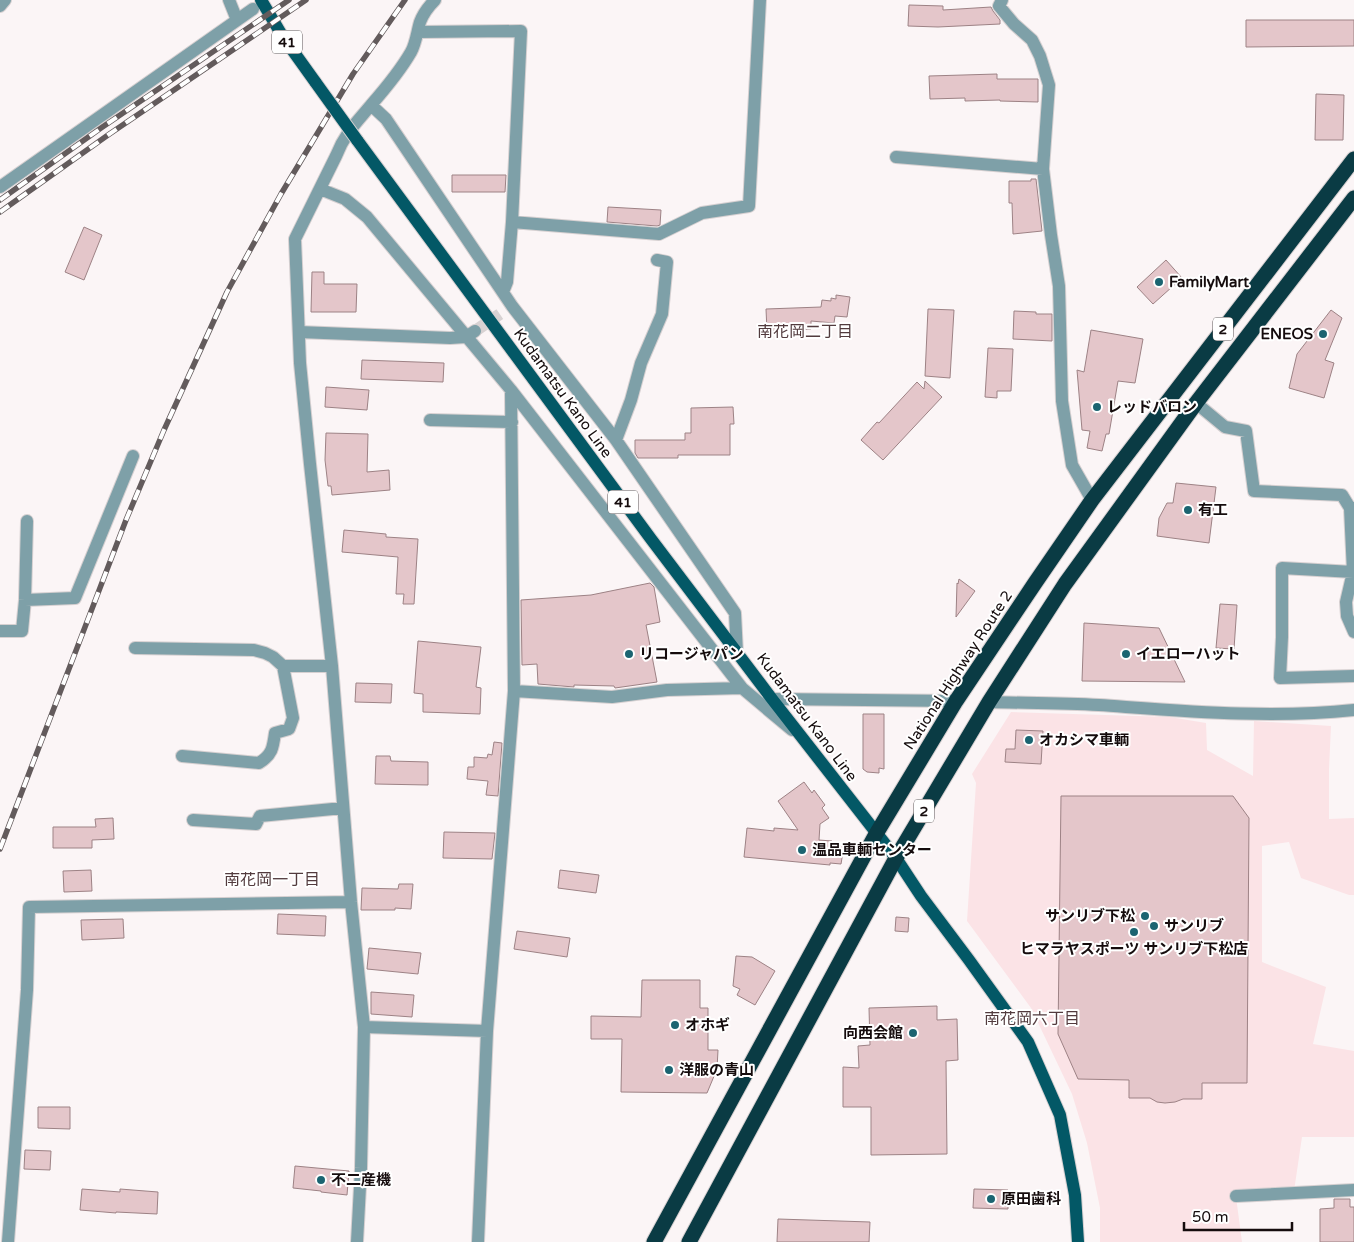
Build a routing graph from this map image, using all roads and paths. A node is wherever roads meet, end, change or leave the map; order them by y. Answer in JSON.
{"nodes":[{"id":1,"x":5,"y":0,"type":"edge"},
{"id":2,"x":229,"y":0,"type":"edge"},
{"id":3,"x":435,"y":0,"type":"edge"},
{"id":4,"x":760,"y":0,"type":"edge"},
{"id":5,"x":1002,"y":0,"type":"edge"},
{"id":6,"x":257,"y":4,"type":"edge"},
{"id":7,"x":0,"y":6,"type":"edge"},
{"id":8,"x":236,"y":20,"type":"junction"},
{"id":9,"x":418,"y":32,"type":"junction"},
{"id":10,"x":371,"y":105,"type":"junction"},
{"id":11,"x":896,"y":157,"type":"dead end"},
{"id":12,"x":1354,"y":159,"type":"edge"},
{"id":13,"x":1043,"y":169,"type":"junction"},
{"id":14,"x":0,"y":187,"type":"edge"},
{"id":15,"x":320,"y":189,"type":"junction"},
{"id":16,"x":1354,"y":198,"type":"edge"},
{"id":17,"x":512,"y":222,"type":"junction"},
{"id":18,"x":657,"y":260,"type":"dead end"},
{"id":19,"x":503,"y":292,"type":"junction"},
{"id":20,"x":300,"y":332,"type":"junction"},
{"id":21,"x":470,"y":334,"type":"junction"},
{"id":22,"x":512,"y":390,"type":"junction"},
{"id":23,"x":1196,"y":403,"type":"junction"},
{"id":24,"x":430,"y":420,"type":"dead end"},
{"id":25,"x":512,"y":422,"type":"junction"},
{"id":26,"x":616,"y":440,"type":"junction"},
{"id":27,"x":133,"y":456,"type":"dead end"},
{"id":28,"x":1092,"y":500,"type":"junction"},
{"id":29,"x":1352,"y":508,"type":"edge"},
{"id":30,"x":27,"y":521,"type":"dead end"},
{"id":31,"x":1353,"y":572,"type":"edge"},
{"id":32,"x":25,"y":600,"type":"junction"},
{"id":33,"x":0,"y":631,"type":"edge"},
{"id":34,"x":1354,"y":632,"type":"edge"},
{"id":35,"x":135,"y":648,"type":"dead end"},
{"id":36,"x":737,"y":653,"type":"junction"},
{"id":37,"x":282,"y":666,"type":"junction"},
{"id":38,"x":332,"y":666,"type":"junction"},
{"id":39,"x":1354,"y":676,"type":"edge"},
{"id":40,"x":742,"y":688,"type":"junction"},
{"id":41,"x":514,"y":691,"type":"junction"},
{"id":42,"x":772,"y":699,"type":"junction"},
{"id":43,"x":956,"y":701,"type":"junction"},
{"id":44,"x":989,"y":702,"type":"junction"},
{"id":45,"x":1354,"y":710,"type":"edge"},
{"id":46,"x":800,"y":736,"type":"junction"},
{"id":47,"x":182,"y":756,"type":"dead end"},
{"id":48,"x":343,"y":808,"type":"junction"},
{"id":49,"x":193,"y":820,"type":"dead end"},
{"id":50,"x":876,"y":834,"type":"junction"},
{"id":51,"x":896,"y":858,"type":"junction"},
{"id":52,"x":351,"y":902,"type":"junction"},
{"id":53,"x":364,"y":1027,"type":"junction"},
{"id":54,"x":487,"y":1031,"type":"junction"},
{"id":55,"x":1354,"y":1190,"type":"edge"},
{"id":56,"x":1236,"y":1196,"type":"dead end"},
{"id":57,"x":8,"y":1242,"type":"edge"},
{"id":58,"x":357,"y":1242,"type":"edge"},
{"id":59,"x":478,"y":1242,"type":"edge"},
{"id":60,"x":654,"y":1242,"type":"edge"},
{"id":61,"x":689,"y":1242,"type":"edge"},
{"id":62,"x":1078,"y":1242,"type":"edge"}],
"edges":[{"from":1,"to":7,"type":"street"},
{"from":2,"to":8,"type":"street"},
{"from":3,"to":9,"type":"street"},
{"from":4,"to":17,"type":"street"},
{"from":5,"to":13,"type":"street"},
{"from":6,"to":8,"type":"street"},
{"from":6,"to":36,"type":"main road","name":"Kudamatsu Kano Line","number":"41","bridge":true},
{"from":8,"to":14,"type":"street"},
{"from":9,"to":10,"type":"street"},
{"from":9,"to":17,"type":"street"},
{"from":10,"to":15,"type":"street"},
{"from":10,"to":19,"type":"street"},
{"from":11,"to":13,"type":"street"},
{"from":12,"to":28,"type":"highway","name":"National Highway Route 2","number":"2"},
{"from":13,"to":28,"type":"street"},
{"from":15,"to":20,"type":"street"},
{"from":15,"to":21,"type":"street"},
{"from":16,"to":23,"type":"highway","number":"2"},
{"from":17,"to":19,"type":"street"},
{"from":18,"to":26,"type":"street"},
{"from":19,"to":26,"type":"street"},
{"from":20,"to":21,"type":"street"},
{"from":20,"to":38,"type":"street"},
{"from":21,"to":22,"type":"street"},
{"from":22,"to":25,"type":"street"},
{"from":22,"to":40,"type":"street"},
{"from":23,"to":29,"type":"street"},
{"from":23,"to":44,"type":"highway","number":"2"},
{"from":24,"to":25,"type":"street"},
{"from":25,"to":41,"type":"street"},
{"from":26,"to":36,"type":"street"},
{"from":27,"to":32,"type":"street"},
{"from":28,"to":43,"type":"highway","name":"National Highway Route 2","number":"2"},
{"from":29,"to":31,"type":"street"},
{"from":30,"to":32,"type":"street"},
{"from":31,"to":34,"type":"street"},
{"from":31,"to":39,"type":"street"},
{"from":32,"to":33,"type":"street"},
{"from":35,"to":37,"type":"street"},
{"from":36,"to":42,"type":"main road","name":"Kudamatsu Kano Line","number":"41"},
{"from":37,"to":38,"type":"street"},
{"from":37,"to":47,"type":"street"},
{"from":38,"to":48,"type":"street"},
{"from":40,"to":41,"type":"street"},
{"from":40,"to":46,"type":"street"},
{"from":41,"to":54,"type":"street"},
{"from":42,"to":43,"type":"street"},
{"from":42,"to":46,"type":"main road","name":"Kudamatsu Kano Line","number":"41"},
{"from":43,"to":50,"type":"highway","name":"National Highway Route 2","number":"2"},
{"from":44,"to":45,"type":"street"},
{"from":44,"to":51,"type":"highway","number":"2"},
{"from":46,"to":50,"type":"main road","name":"Kudamatsu Kano Line","number":"41"},
{"from":48,"to":49,"type":"street"},
{"from":48,"to":52,"type":"street"},
{"from":50,"to":51,"type":"main road","name":"Kudamatsu Kano Line","number":"41"},
{"from":50,"to":60,"type":"highway","name":"National Highway Route 2","number":"2"},
{"from":51,"to":61,"type":"highway","number":"2"},
{"from":51,"to":62,"type":"main road","name":"Kudamatsu Kano Line","number":"41"},
{"from":52,"to":53,"type":"street"},
{"from":52,"to":57,"type":"street"},
{"from":53,"to":54,"type":"street"},
{"from":53,"to":58,"type":"street"},
{"from":54,"to":59,"type":"street"},
{"from":55,"to":56,"type":"street"}]}
